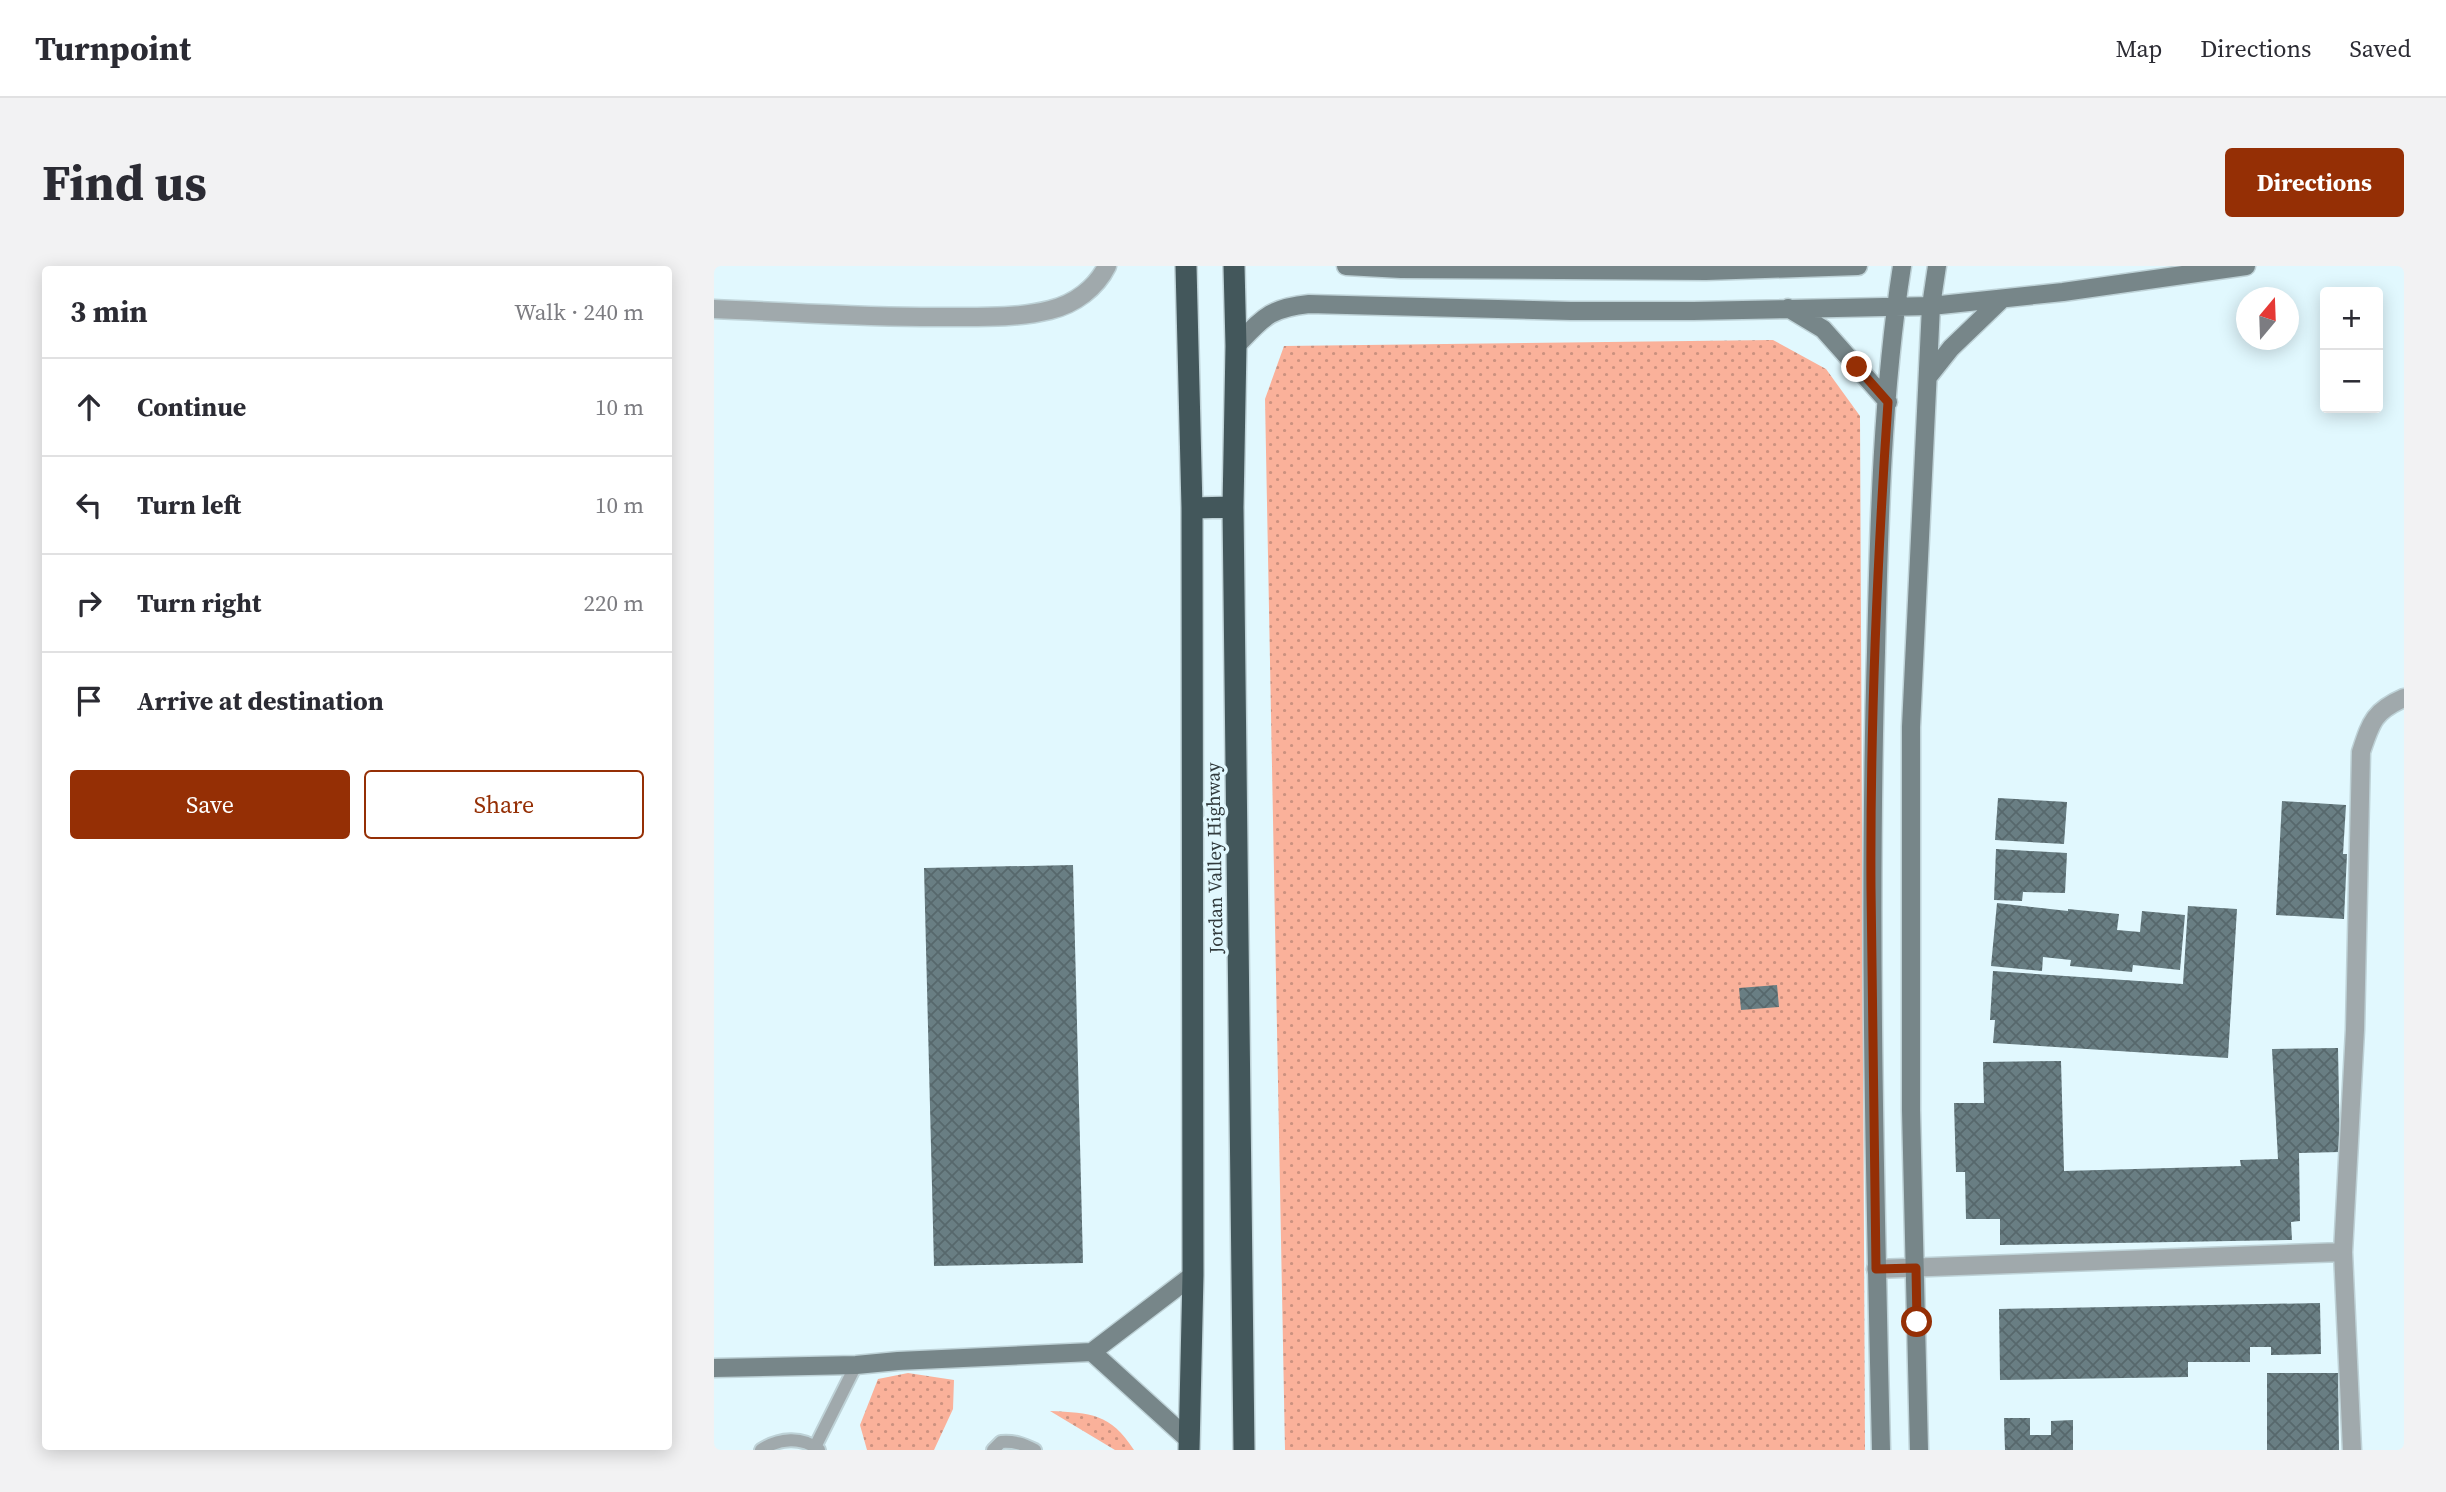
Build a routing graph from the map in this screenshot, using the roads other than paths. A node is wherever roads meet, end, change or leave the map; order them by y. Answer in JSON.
{"nodes":[{"id":1,"x":1107,"y":266,"type":"edge"},
{"id":2,"x":1186,"y":266,"type":"edge"},
{"id":3,"x":1234,"y":266,"type":"edge"},
{"id":4,"x":1346,"y":266,"type":"edge"},
{"id":5,"x":1858,"y":266,"type":"edge"},
{"id":6,"x":1902,"y":266,"type":"edge"},
{"id":7,"x":1937,"y":266,"type":"edge"},
{"id":8,"x":2246,"y":266,"type":"edge"},
{"id":9,"x":2002,"y":299,"type":"junction"},
{"id":10,"x":1895,"y":305,"type":"junction"},
{"id":11,"x":1931,"y":306,"type":"junction"},
{"id":12,"x":1788,"y":308,"type":"junction"},
{"id":13,"x":714,"y":309,"type":"edge"},
{"id":14,"x":1236,"y":346,"type":"junction"},
{"id":15,"x":1928,"y":377,"type":"junction"},
{"id":16,"x":1888,"y":402,"type":"junction"},
{"id":17,"x":1233,"y":507,"type":"junction"},
{"id":18,"x":1192,"y":508,"type":"junction"},
{"id":19,"x":2404,"y":698,"type":"edge"},
{"id":20,"x":2343,"y":1252,"type":"junction"},
{"id":21,"x":1916,"y":1268,"type":"junction"},
{"id":22,"x":1876,"y":1269,"type":"junction"},
{"id":23,"x":1193,"y":1275,"type":"junction"},
{"id":24,"x":1092,"y":1352,"type":"junction"},
{"id":25,"x":856,"y":1365,"type":"junction"},
{"id":26,"x":714,"y":1368,"type":"edge"},
{"id":27,"x":1189,"y":1445,"type":"edge"},
{"id":28,"x":817,"y":1448,"type":"edge"},
{"id":29,"x":761,"y":1450,"type":"edge"},
{"id":30,"x":993,"y":1450,"type":"edge"},
{"id":31,"x":1035,"y":1450,"type":"edge"},
{"id":32,"x":1244,"y":1450,"type":"edge"},
{"id":33,"x":1881,"y":1450,"type":"edge"},
{"id":34,"x":1919,"y":1450,"type":"edge"},
{"id":35,"x":2352,"y":1450,"type":"edge"}],
"edges":[{"from":1,"to":13,"type":"street"},
{"from":2,"to":18,"type":"highway","name":"Jordan Valley Highway"},
{"from":3,"to":14,"type":"highway","name":"Jordan Valley Highway"},
{"from":4,"to":5,"type":"street"},
{"from":6,"to":10,"type":"street"},
{"from":7,"to":11,"type":"street"},
{"from":8,"to":9,"type":"street"},
{"from":9,"to":11,"type":"street"},
{"from":9,"to":15,"type":"street"},
{"from":10,"to":11,"type":"street"},
{"from":10,"to":12,"type":"street"},
{"from":10,"to":16,"type":"street"},
{"from":11,"to":15,"type":"street"},
{"from":12,"to":14,"type":"street"},
{"from":12,"to":16,"type":"street"},
{"from":14,"to":17,"type":"highway","name":"Jordan Valley Highway"},
{"from":15,"to":21,"type":"street"},
{"from":16,"to":22,"type":"street"},
{"from":17,"to":18,"type":"highway"},
{"from":17,"to":32,"type":"highway","name":"Jordan Valley Highway"},
{"from":18,"to":23,"type":"highway","name":"Jordan Valley Highway"},
{"from":19,"to":20,"type":"street"},
{"from":20,"to":21,"type":"street"},
{"from":20,"to":35,"type":"street"},
{"from":21,"to":22,"type":"street"},
{"from":21,"to":34,"type":"street"},
{"from":22,"to":33,"type":"street"},
{"from":23,"to":24,"type":"street"},
{"from":23,"to":27,"type":"highway","name":"Jordan Valley Highway"},
{"from":24,"to":25,"type":"street"},
{"from":24,"to":27,"type":"street"},
{"from":25,"to":26,"type":"street"},
{"from":25,"to":28,"type":"lane"},
{"from":28,"to":29,"type":"lane"},
{"from":30,"to":31,"type":"lane"}]}
